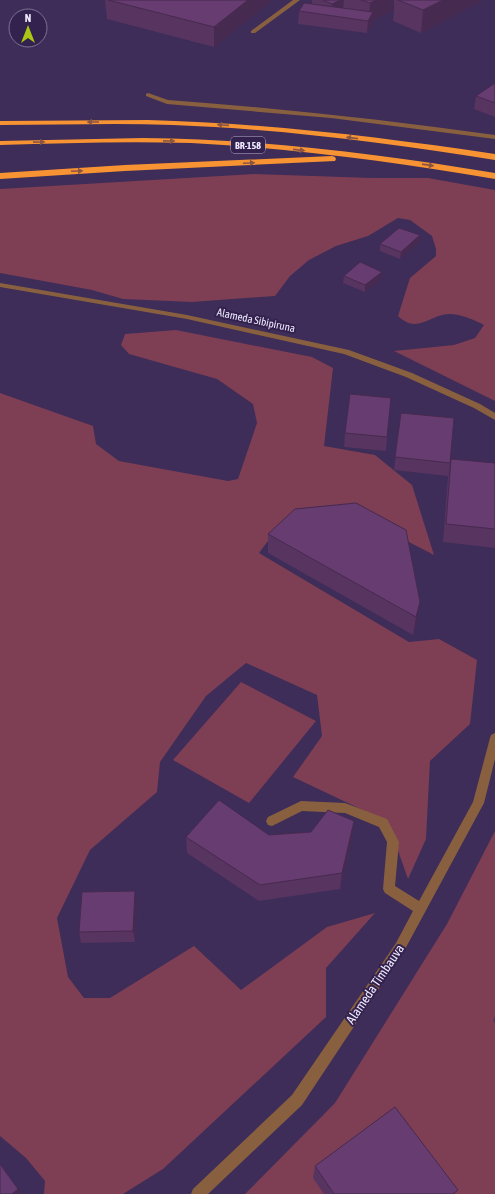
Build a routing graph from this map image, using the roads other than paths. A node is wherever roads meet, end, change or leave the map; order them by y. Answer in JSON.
{"nodes":[{"id":1,"x":297,"y":0,"type":"edge"},
{"id":2,"x":253,"y":32,"type":"dead end"},
{"id":3,"x":148,"y":95,"type":"dead end"},
{"id":4,"x":0,"y":123,"type":"edge"},
{"id":5,"x":495,"y":138,"type":"edge"},
{"id":6,"x":0,"y":143,"type":"edge"},
{"id":7,"x":494,"y":155,"type":"edge"},
{"id":8,"x":373,"y":158,"type":"junction"},
{"id":9,"x":0,"y":176,"type":"edge"},
{"id":10,"x":495,"y":176,"type":"edge"},
{"id":11,"x":0,"y":285,"type":"edge"},
{"id":12,"x":495,"y":417,"type":"edge"},
{"id":13,"x":495,"y":738,"type":"edge"},
{"id":14,"x":272,"y":821,"type":"dead end"},
{"id":15,"x":421,"y":909,"type":"junction"},
{"id":16,"x":198,"y":1194,"type":"edge"}],
"edges":[{"from":1,"to":2,"type":"street"},
{"from":3,"to":5,"type":"street"},
{"from":7,"to":4,"type":"highway","number":"BR-158","one_way":true},
{"from":6,"to":8,"type":"highway","number":"BR-158","one_way":true},
{"from":9,"to":8,"type":"highway","number":"BR-158","one_way":true},
{"from":8,"to":10,"type":"highway","number":"BR-158","one_way":true},
{"from":11,"to":12,"type":"street","name":"Alameda Sibipiruna"},
{"from":13,"to":15,"type":"street","name":"Alameda Timbauva"},
{"from":14,"to":15,"type":"street"},
{"from":15,"to":16,"type":"street","name":"Alameda Timbauva"}]}
